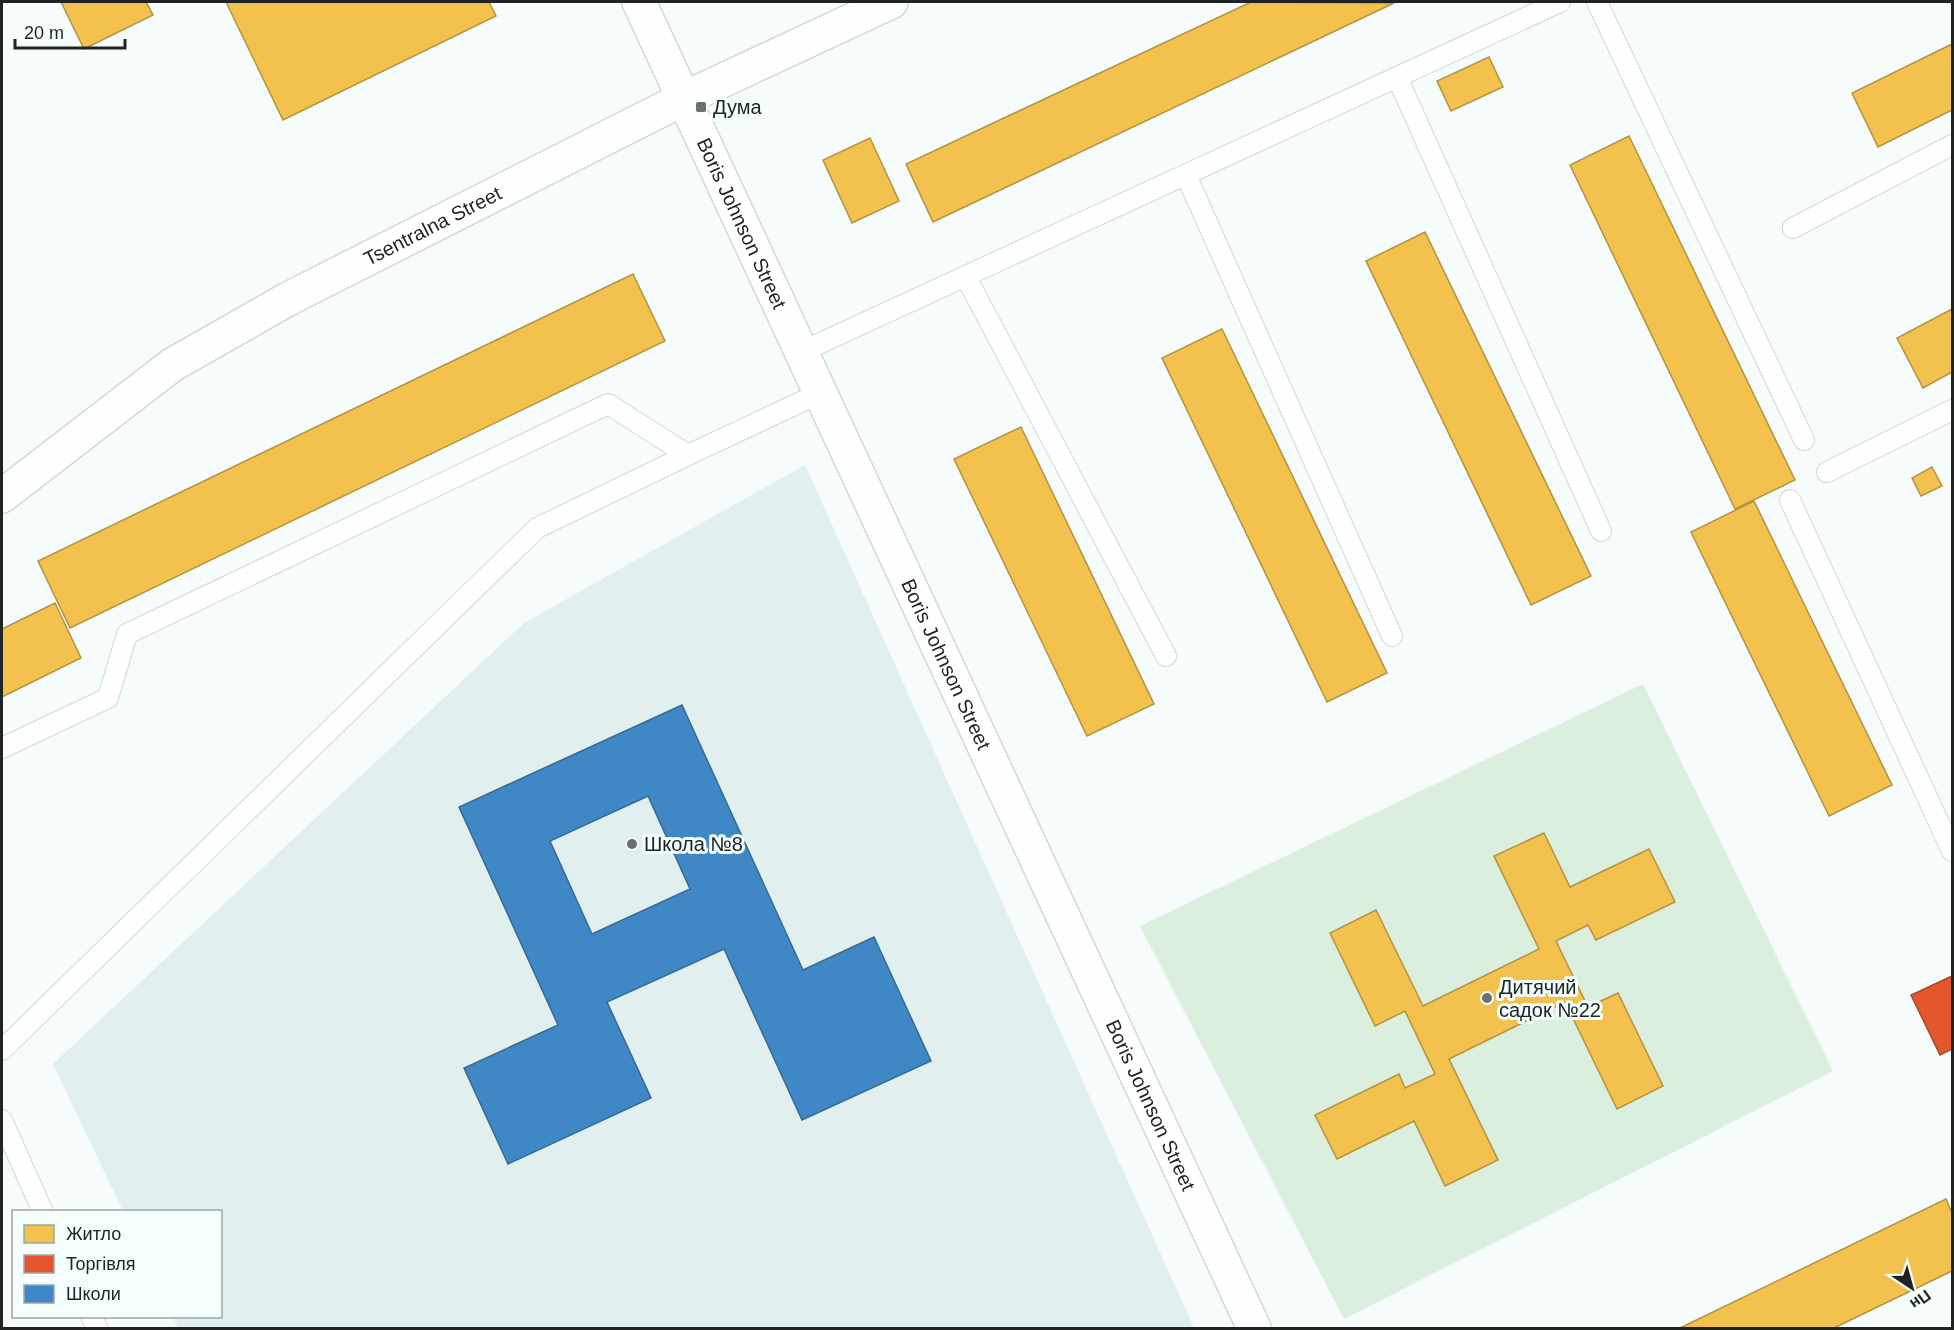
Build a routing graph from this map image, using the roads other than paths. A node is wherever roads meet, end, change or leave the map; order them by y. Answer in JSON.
{"nodes":[{"id":1,"x":639,"y":2,"type":"edge"},
{"id":2,"x":891,"y":2,"type":"edge"},
{"id":3,"x":1560,"y":2,"type":"edge"},
{"id":4,"x":1597,"y":2,"type":"edge"},
{"id":5,"x":1397,"y":77,"type":"junction"},
{"id":6,"x":683,"y":99,"type":"junction"},
{"id":7,"x":1953,"y":145,"type":"edge"},
{"id":8,"x":1186,"y":175,"type":"junction"},
{"id":9,"x":1793,"y":228,"type":"dead end"},
{"id":10,"x":966,"y":277,"type":"junction"},
{"id":11,"x":801,"y":352,"type":"junction"},
{"id":12,"x":820,"y":393,"type":"junction"},
{"id":13,"x":1953,"y":410,"type":"edge"},
{"id":14,"x":1804,"y":440,"type":"dead end"},
{"id":15,"x":688,"y":455,"type":"junction"},
{"id":16,"x":1827,"y":472,"type":"dead end"},
{"id":17,"x":2,"y":496,"type":"edge"},
{"id":18,"x":1790,"y":500,"type":"dead end"},
{"id":19,"x":1601,"y":531,"type":"dead end"},
{"id":20,"x":1392,"y":636,"type":"dead end"},
{"id":21,"x":1166,"y":656,"type":"dead end"},
{"id":22,"x":2,"y":748,"type":"edge"},
{"id":23,"x":1953,"y":851,"type":"edge"},
{"id":24,"x":2,"y":1050,"type":"edge"},
{"id":25,"x":2,"y":1120,"type":"edge"},
{"id":26,"x":42,"y":1210,"type":"edge"},
{"id":27,"x":1254,"y":1329,"type":"edge"}],
"edges":[{"from":1,"to":6,"type":"street","name":"Boris Johnson Street"},
{"from":2,"to":6,"type":"street","name":"Tsentralna Street"},
{"from":3,"to":5,"type":"lane"},
{"from":4,"to":14,"type":"lane"},
{"from":5,"to":8,"type":"lane"},
{"from":5,"to":19,"type":"lane"},
{"from":6,"to":11,"type":"street","name":"Boris Johnson Street"},
{"from":6,"to":17,"type":"street","name":"Tsentralna Street"},
{"from":7,"to":9,"type":"lane"},
{"from":8,"to":10,"type":"lane"},
{"from":8,"to":20,"type":"lane"},
{"from":10,"to":11,"type":"lane"},
{"from":10,"to":21,"type":"lane"},
{"from":11,"to":12,"type":"street","name":"Boris Johnson Street"},
{"from":12,"to":15,"type":"lane"},
{"from":12,"to":27,"type":"street","name":"Boris Johnson Street"},
{"from":13,"to":16,"type":"lane"},
{"from":15,"to":22,"type":"lane"},
{"from":15,"to":24,"type":"lane"},
{"from":18,"to":23,"type":"lane"},
{"from":25,"to":26,"type":"lane"}]}
